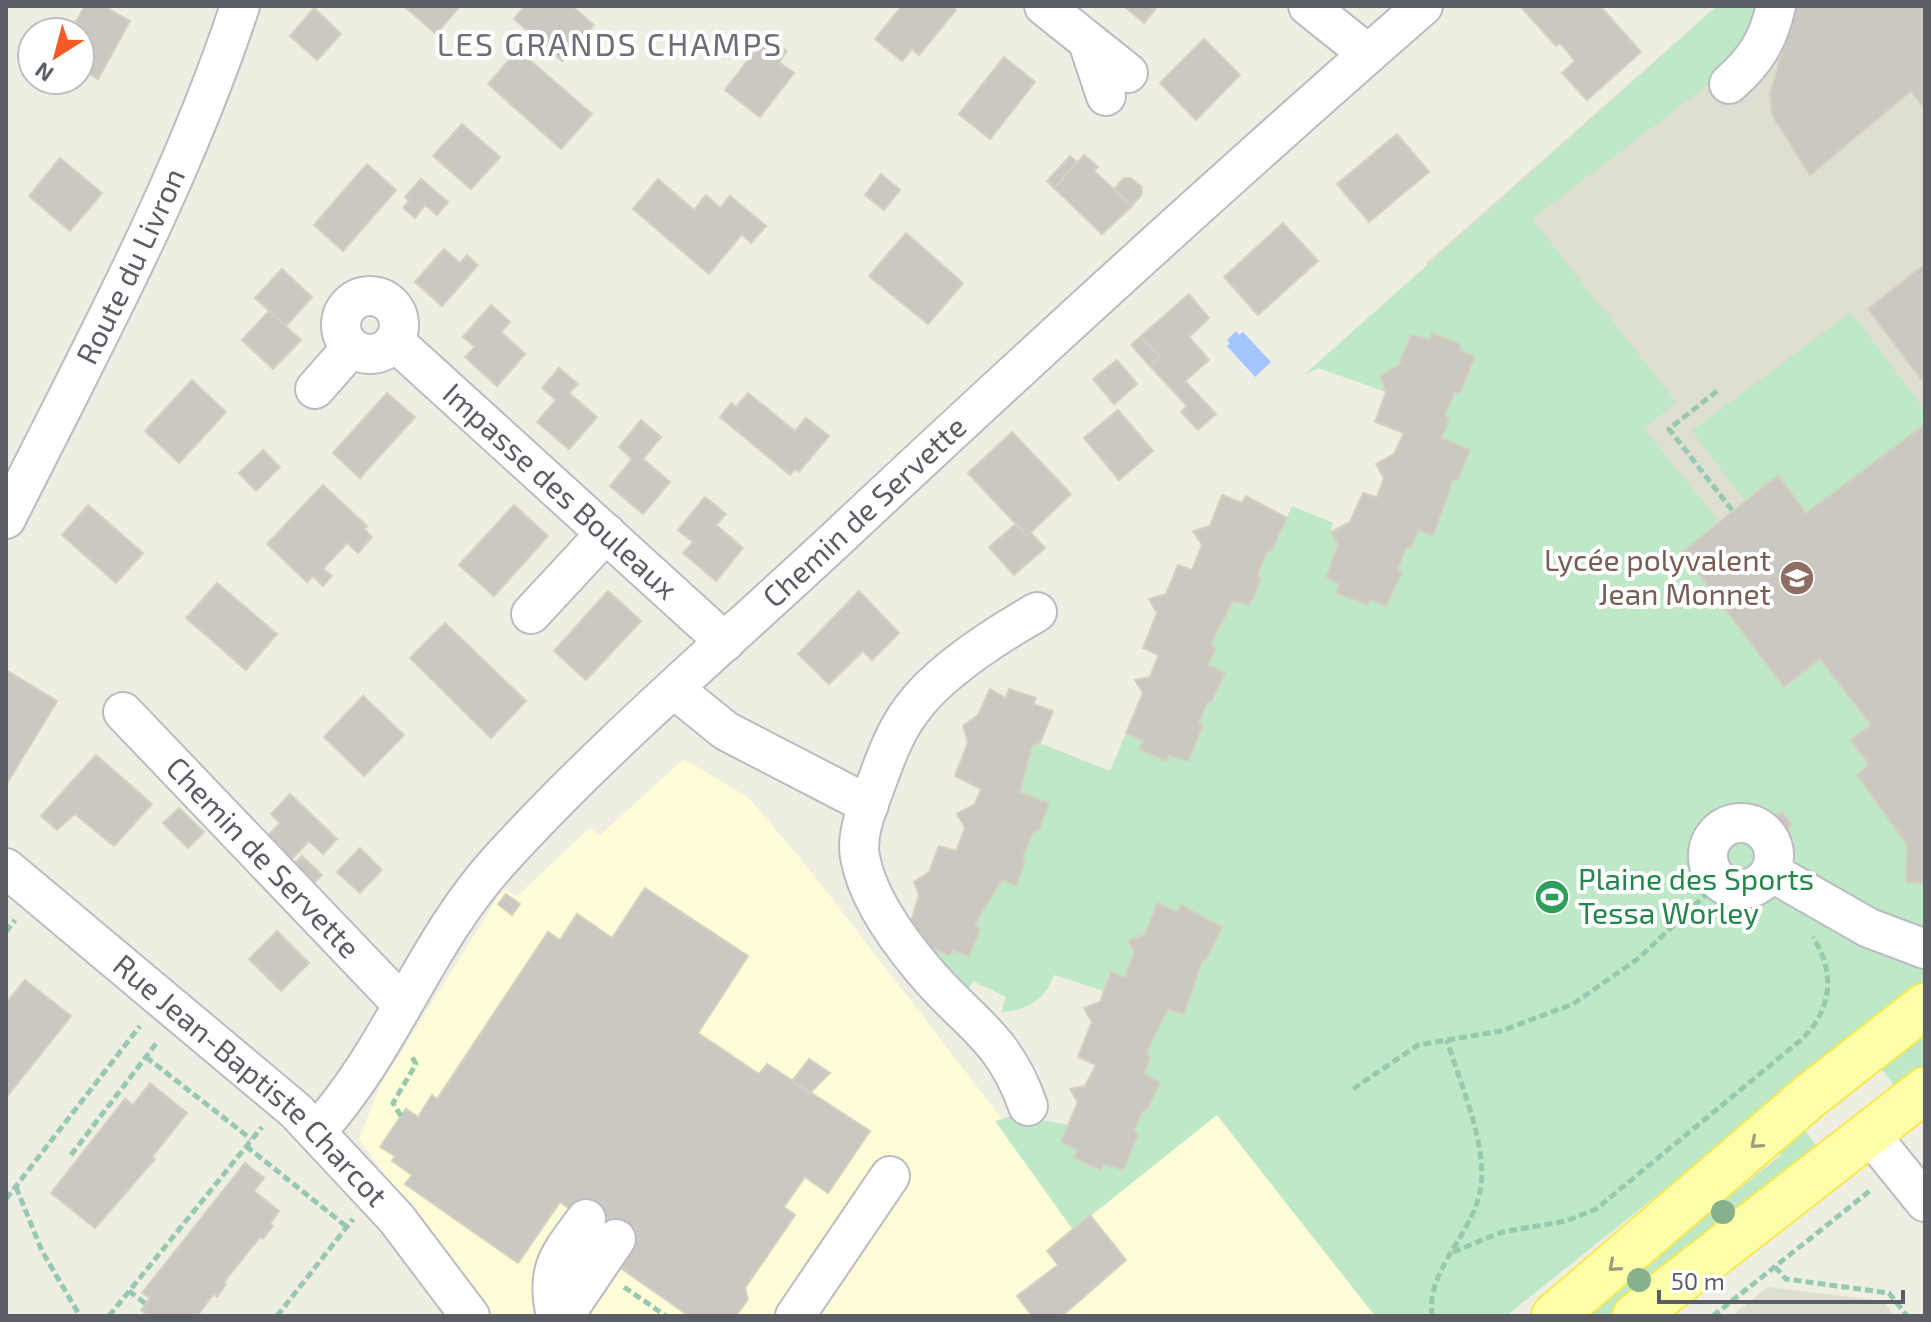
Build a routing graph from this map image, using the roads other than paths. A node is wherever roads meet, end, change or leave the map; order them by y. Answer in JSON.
{"nodes":[{"id":1,"x":240,"y":6,"type":"edge"},
{"id":2,"x":1044,"y":6,"type":"edge"},
{"id":3,"x":1308,"y":6,"type":"edge"},
{"id":4,"x":1423,"y":6,"type":"edge"},
{"id":5,"x":1776,"y":6,"type":"edge"},
{"id":6,"x":1368,"y":54,"type":"junction"},
{"id":7,"x":1729,"y":84,"type":"dead end"},
{"id":8,"x":1117,"y":85,"type":"dead end"},
{"id":9,"x":394,"y":341,"type":"junction"},
{"id":10,"x":351,"y":348,"type":"junction"},
{"id":11,"x":315,"y":389,"type":"dead end"},
{"id":12,"x":6,"y":519,"type":"edge"},
{"id":13,"x":606,"y":533,"type":"junction"},
{"id":14,"x":1037,"y":612,"type":"dead end"},
{"id":15,"x":531,"y":614,"type":"dead end"},
{"id":16,"x":725,"y":642,"type":"junction"},
{"id":17,"x":674,"y":689,"type":"junction"},
{"id":18,"x":123,"y":712,"type":"dead end"},
{"id":19,"x":869,"y":805,"type":"junction"},
{"id":20,"x":6,"y":868,"type":"edge"},
{"id":21,"x":1771,"y":872,"type":"junction"},
{"id":22,"x":1925,"y":949,"type":"edge"},
{"id":23,"x":402,"y":1004,"type":"junction"},
{"id":24,"x":1925,"y":1006,"type":"edge"},
{"id":25,"x":1852,"y":1062,"type":"junction"},
{"id":26,"x":1810,"y":1096,"type":"junction"},
{"id":27,"x":1028,"y":1106,"type":"dead end"},
{"id":28,"x":1883,"y":1123,"type":"edge"},
{"id":29,"x":317,"y":1131,"type":"junction"},
{"id":30,"x":890,"y":1176,"type":"dead end"},
{"id":31,"x":1925,"y":1202,"type":"edge"},
{"id":32,"x":470,"y":1316,"type":"edge"},
{"id":33,"x":556,"y":1316,"type":"edge"},
{"id":34,"x":564,"y":1316,"type":"edge"},
{"id":35,"x":795,"y":1316,"type":"edge"},
{"id":36,"x":1554,"y":1316,"type":"edge"},
{"id":37,"x":1635,"y":1316,"type":"edge"}],
"edges":[{"from":1,"to":12,"type":"street","name":"Route du Livron"},
{"from":2,"to":8,"type":"street"},
{"from":3,"to":6,"type":"street"},
{"from":4,"to":6,"type":"street","name":"Chemin de Servette"},
{"from":5,"to":7,"type":"street"},
{"from":6,"to":16,"type":"street","name":"Chemin de Servette"},
{"from":9,"to":10,"type":"street"},
{"from":9,"to":10,"type":"street"},
{"from":9,"to":13,"type":"street","name":"Impasse des Bouleaux"},
{"from":10,"to":11,"type":"street"},
{"from":13,"to":15,"type":"street"},
{"from":13,"to":16,"type":"street","name":"Impasse des Bouleaux"},
{"from":14,"to":19,"type":"street"},
{"from":16,"to":17,"type":"street","name":"Chemin de Servette"},
{"from":17,"to":19,"type":"street"},
{"from":17,"to":23,"type":"street","name":"Chemin de Servette"},
{"from":18,"to":23,"type":"street","name":"Chemin de Servette"},
{"from":19,"to":27,"type":"street"},
{"from":20,"to":29,"type":"street","name":"Rue Jean-Baptiste Charcot"},
{"from":21,"to":21,"type":"street"},
{"from":21,"to":22,"type":"street"},
{"from":23,"to":29,"type":"street","name":"Chemin de Servette"},
{"from":24,"to":25,"type":"main road"},
{"from":25,"to":26,"type":"main road"},
{"from":25,"to":28,"type":"main road"},
{"from":26,"to":28,"type":"main road"},
{"from":26,"to":36,"type":"main road","one_way":true},
{"from":28,"to":31,"type":"street"},
{"from":28,"to":37,"type":"main road"},
{"from":29,"to":32,"type":"street","name":"Rue Jean-Baptiste Charcot"},
{"from":30,"to":35,"type":"street"},
{"from":33,"to":34,"type":"street"}]}
